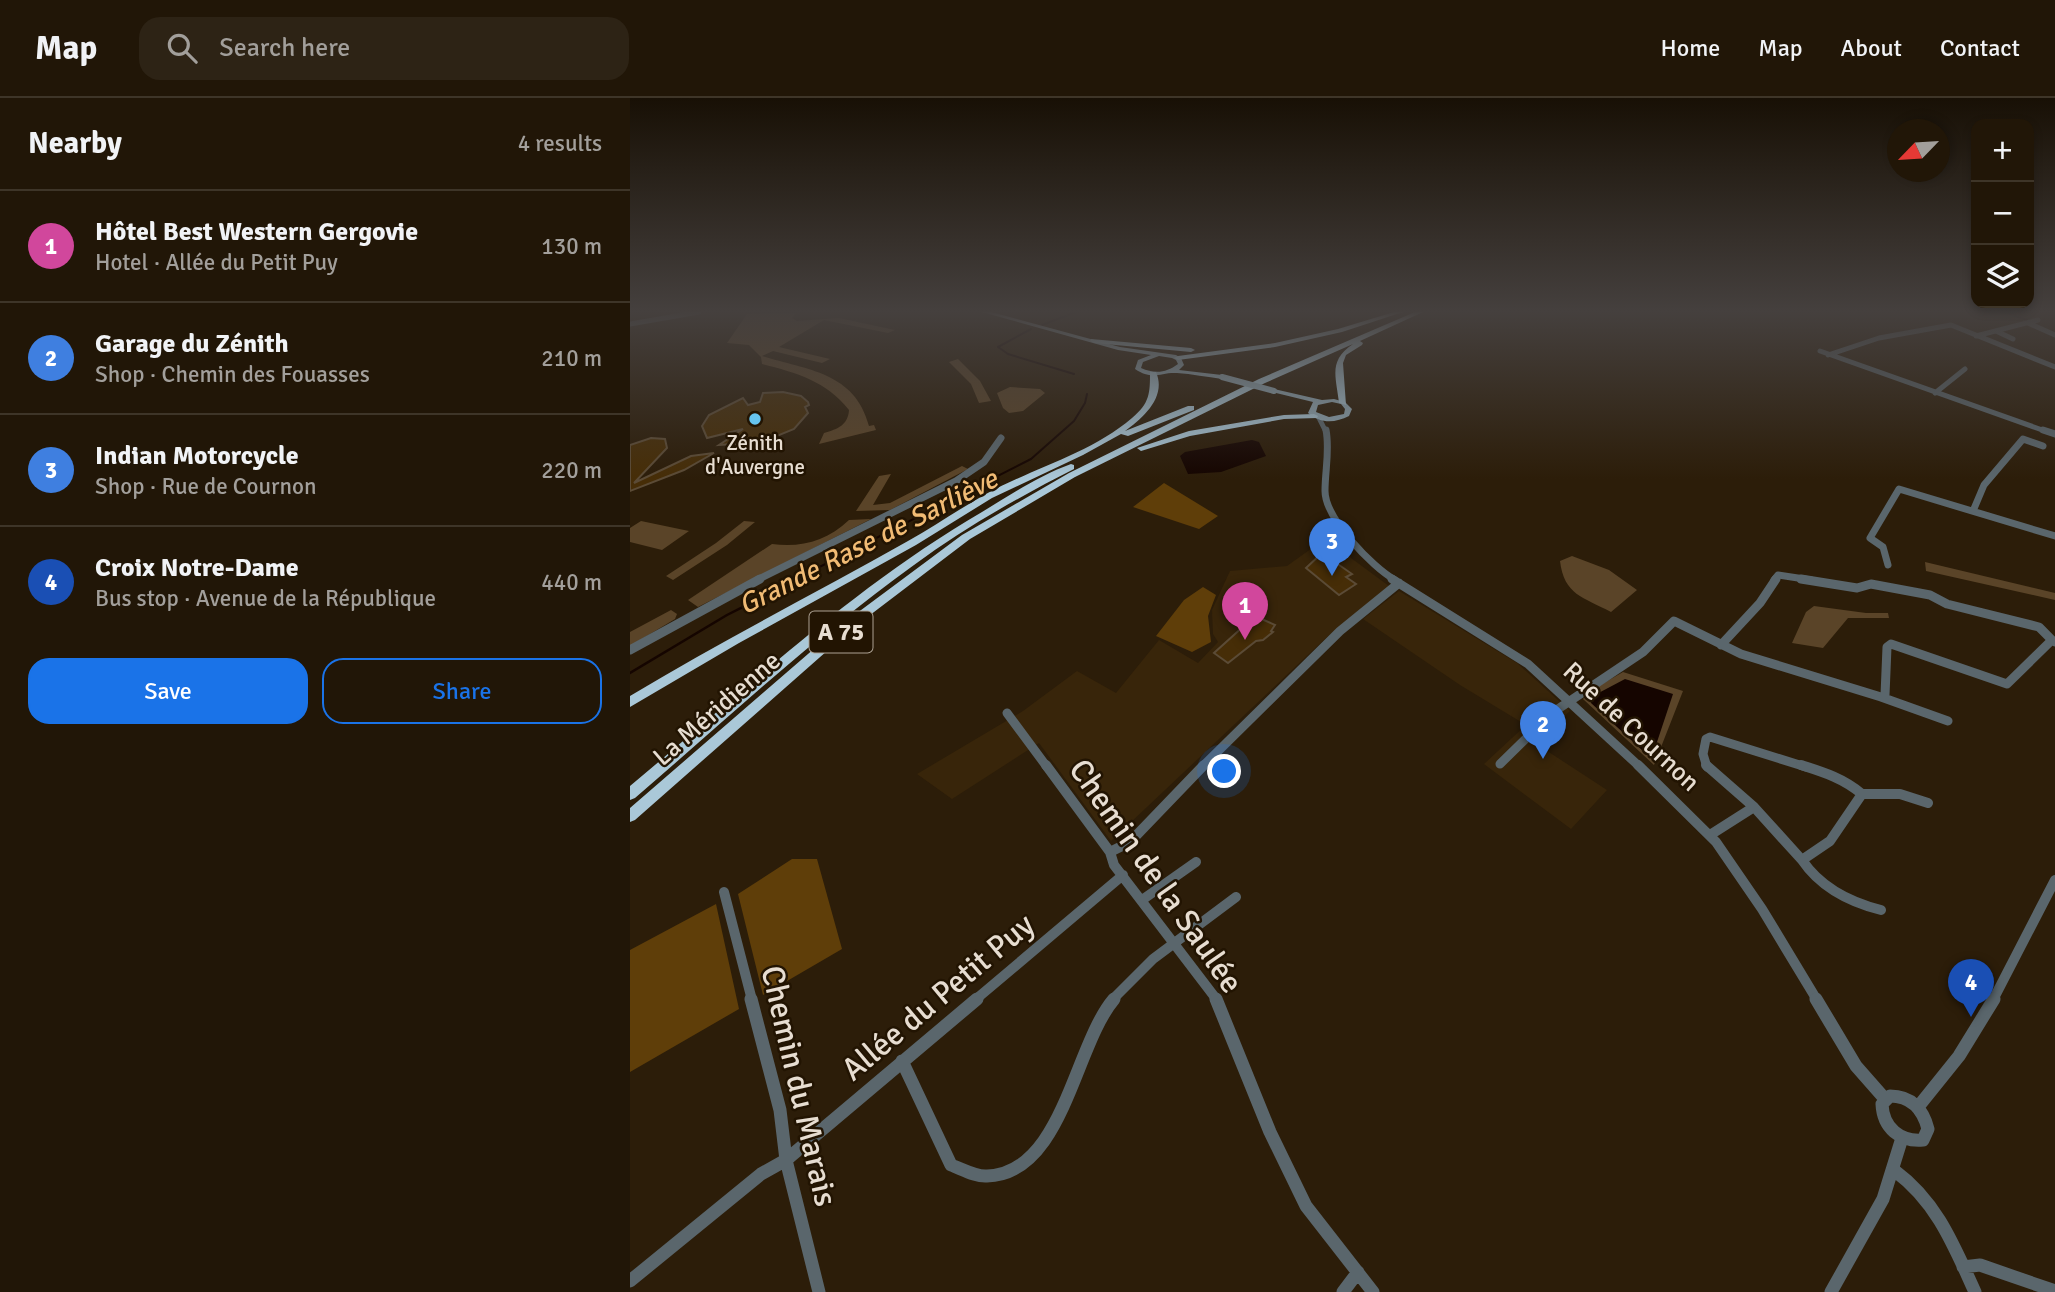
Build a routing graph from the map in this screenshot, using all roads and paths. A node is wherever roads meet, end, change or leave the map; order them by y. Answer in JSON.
{"nodes":[{"id":1,"x":1138,"y":368,"type":"edge"},
{"id":2,"x":1175,"y":368,"type":"edge"},
{"id":3,"x":1191,"y":368,"type":"edge"},
{"id":4,"x":1275,"y":368,"type":"edge"},
{"id":5,"x":1288,"y":368,"type":"edge"},
{"id":6,"x":1339,"y":368,"type":"edge"},
{"id":7,"x":1864,"y":368,"type":"edge"},
{"id":8,"x":1965,"y":369,"type":"dead end"},
{"id":9,"x":1174,"y":371,"type":"junction"},
{"id":10,"x":1153,"y":374,"type":"junction"},
{"id":11,"x":1222,"y":377,"type":"junction"},
{"id":12,"x":1935,"y":393,"type":"junction"},
{"id":13,"x":1288,"y":395,"type":"junction"},
{"id":14,"x":1320,"y":402,"type":"junction"},
{"id":15,"x":1343,"y":403,"type":"junction"},
{"id":16,"x":1191,"y":408,"type":"junction"},
{"id":17,"x":1315,"y":414,"type":"junction"},
{"id":18,"x":1338,"y":419,"type":"junction"},
{"id":19,"x":2055,"y":434,"type":"edge"},
{"id":20,"x":1328,"y":435,"type":"junction"},
{"id":21,"x":1001,"y":438,"type":"dead end"},
{"id":22,"x":2043,"y":446,"type":"dead end"},
{"id":23,"x":1072,"y":475,"type":"junction"},
{"id":24,"x":1973,"y":511,"type":"junction"},
{"id":25,"x":955,"y":518,"type":"junction"},
{"id":26,"x":2055,"y":536,"type":"edge"},
{"id":27,"x":1888,"y":565,"type":"dead end"},
{"id":28,"x":1399,"y":583,"type":"junction"},
{"id":29,"x":2053,"y":641,"type":"edge"},
{"id":30,"x":1721,"y":645,"type":"junction"},
{"id":31,"x":630,"y":650,"type":"edge"},
{"id":32,"x":1881,"y":697,"type":"junction"},
{"id":33,"x":1569,"y":700,"type":"junction"},
{"id":34,"x":630,"y":702,"type":"edge"},
{"id":35,"x":1007,"y":713,"type":"dead end"},
{"id":36,"x":1948,"y":721,"type":"dead end"},
{"id":37,"x":1500,"y":764,"type":"dead end"},
{"id":38,"x":630,"y":794,"type":"edge"},
{"id":39,"x":1862,"y":794,"type":"junction"},
{"id":40,"x":1928,"y":803,"type":"dead end"},
{"id":41,"x":1754,"y":807,"type":"junction"},
{"id":42,"x":630,"y":816,"type":"edge"},
{"id":43,"x":1710,"y":835,"type":"junction"},
{"id":44,"x":1110,"y":852,"type":"junction"},
{"id":45,"x":1802,"y":860,"type":"junction"},
{"id":46,"x":1196,"y":862,"type":"dead end"},
{"id":47,"x":1123,"y":874,"type":"junction"},
{"id":48,"x":2055,"y":880,"type":"edge"},
{"id":49,"x":724,"y":892,"type":"dead end"},
{"id":50,"x":1237,"y":897,"type":"dead end"},
{"id":51,"x":1142,"y":900,"type":"junction"},
{"id":52,"x":1881,"y":911,"type":"dead end"},
{"id":53,"x":1174,"y":944,"type":"junction"},
{"id":54,"x":902,"y":1061,"type":"junction"},
{"id":55,"x":1885,"y":1099,"type":"junction"},
{"id":56,"x":1918,"y":1107,"type":"junction"},
{"id":57,"x":1902,"y":1138,"type":"junction"},
{"id":58,"x":786,"y":1160,"type":"junction"},
{"id":59,"x":1895,"y":1171,"type":"junction"},
{"id":60,"x":1963,"y":1267,"type":"junction"},
{"id":61,"x":1358,"y":1272,"type":"junction"},
{"id":62,"x":630,"y":1281,"type":"edge"},
{"id":63,"x":2055,"y":1291,"type":"edge"},
{"id":64,"x":818,"y":1292,"type":"edge"},
{"id":65,"x":1343,"y":1292,"type":"edge"},
{"id":66,"x":1373,"y":1292,"type":"edge"},
{"id":67,"x":1831,"y":1292,"type":"edge"},
{"id":68,"x":1975,"y":1292,"type":"edge"}],
"edges":[{"from":1,"to":10,"type":"main road"},
{"from":2,"to":9,"type":"main road"},
{"from":3,"to":11,"type":"main road"},
{"from":4,"to":16,"type":"highway","name":"La Méridienne","number":"A 75"},
{"from":5,"to":23,"type":"highway","name":"La Méridienne","number":"A 75"},
{"from":6,"to":15,"type":"highway"},
{"from":7,"to":12,"type":"street"},
{"from":8,"to":12,"type":"street"},
{"from":9,"to":10,"type":"main road"},
{"from":9,"to":11,"type":"main road"},
{"from":10,"to":25,"type":"highway"},
{"from":11,"to":13,"type":"main road","bridge":true},
{"from":12,"to":19,"type":"street"},
{"from":13,"to":14,"type":"main road"},
{"from":13,"to":17,"type":"main road"},
{"from":14,"to":15,"type":"main road"},
{"from":14,"to":17,"type":"main road"},
{"from":15,"to":18,"type":"main road"},
{"from":16,"to":25,"type":"highway"},
{"from":16,"to":38,"type":"highway","name":"La Méridienne","number":"A 75"},
{"from":17,"to":18,"type":"main road"},
{"from":17,"to":20,"type":"street"},
{"from":17,"to":23,"type":"highway"},
{"from":18,"to":20,"type":"street"},
{"from":20,"to":28,"type":"street","name":"Rue de Cournon"},
{"from":21,"to":31,"type":"street"},
{"from":22,"to":24,"type":"street"},
{"from":23,"to":42,"type":"highway","name":"La Méridienne","number":"A 75"},
{"from":24,"to":26,"type":"street"},
{"from":24,"to":27,"type":"street"},
{"from":25,"to":34,"type":"highway"},
{"from":28,"to":33,"type":"street","name":"Rue de Cournon"},
{"from":28,"to":44,"type":"street"},
{"from":29,"to":30,"type":"street"},
{"from":29,"to":32,"type":"street"},
{"from":30,"to":32,"type":"street"},
{"from":30,"to":33,"type":"street"},
{"from":32,"to":36,"type":"street"},
{"from":33,"to":37,"type":"street"},
{"from":33,"to":43,"type":"street","name":"Rue de Cournon"},
{"from":35,"to":44,"type":"street","name":"Chemin de la Saulée"},
{"from":39,"to":40,"type":"street"},
{"from":39,"to":41,"type":"street"},
{"from":39,"to":45,"type":"street"},
{"from":41,"to":43,"type":"street"},
{"from":41,"to":45,"type":"street"},
{"from":43,"to":55,"type":"street","name":"Rue de Cournon"},
{"from":44,"to":47,"type":"street","name":"Chemin de la Saulée"},
{"from":45,"to":52,"type":"street"},
{"from":46,"to":51,"type":"street"},
{"from":47,"to":51,"type":"street","name":"Chemin de la Saulée"},
{"from":47,"to":54,"type":"street","name":"Allée du Petit Puy"},
{"from":48,"to":56,"type":"street"},
{"from":49,"to":58,"type":"street","name":"Chemin du Marais"},
{"from":50,"to":53,"type":"street"},
{"from":51,"to":53,"type":"street","name":"Chemin de la Saulée"},
{"from":53,"to":54,"type":"street"},
{"from":53,"to":61,"type":"street","name":"Chemin de la Saulée"},
{"from":54,"to":58,"type":"street","name":"Allée du Petit Puy"},
{"from":55,"to":56,"type":"street"},
{"from":55,"to":57,"type":"street"},
{"from":56,"to":57,"type":"street"},
{"from":57,"to":59,"type":"street"},
{"from":58,"to":62,"type":"street","name":"Allée du Petit Puy"},
{"from":58,"to":64,"type":"street","name":"Chemin du Marais"},
{"from":59,"to":60,"type":"street"},
{"from":59,"to":67,"type":"street"},
{"from":60,"to":63,"type":"street"},
{"from":60,"to":68,"type":"street"},
{"from":61,"to":65,"type":"street"},
{"from":61,"to":66,"type":"street","name":"Chemin de la Saulée"}]}
